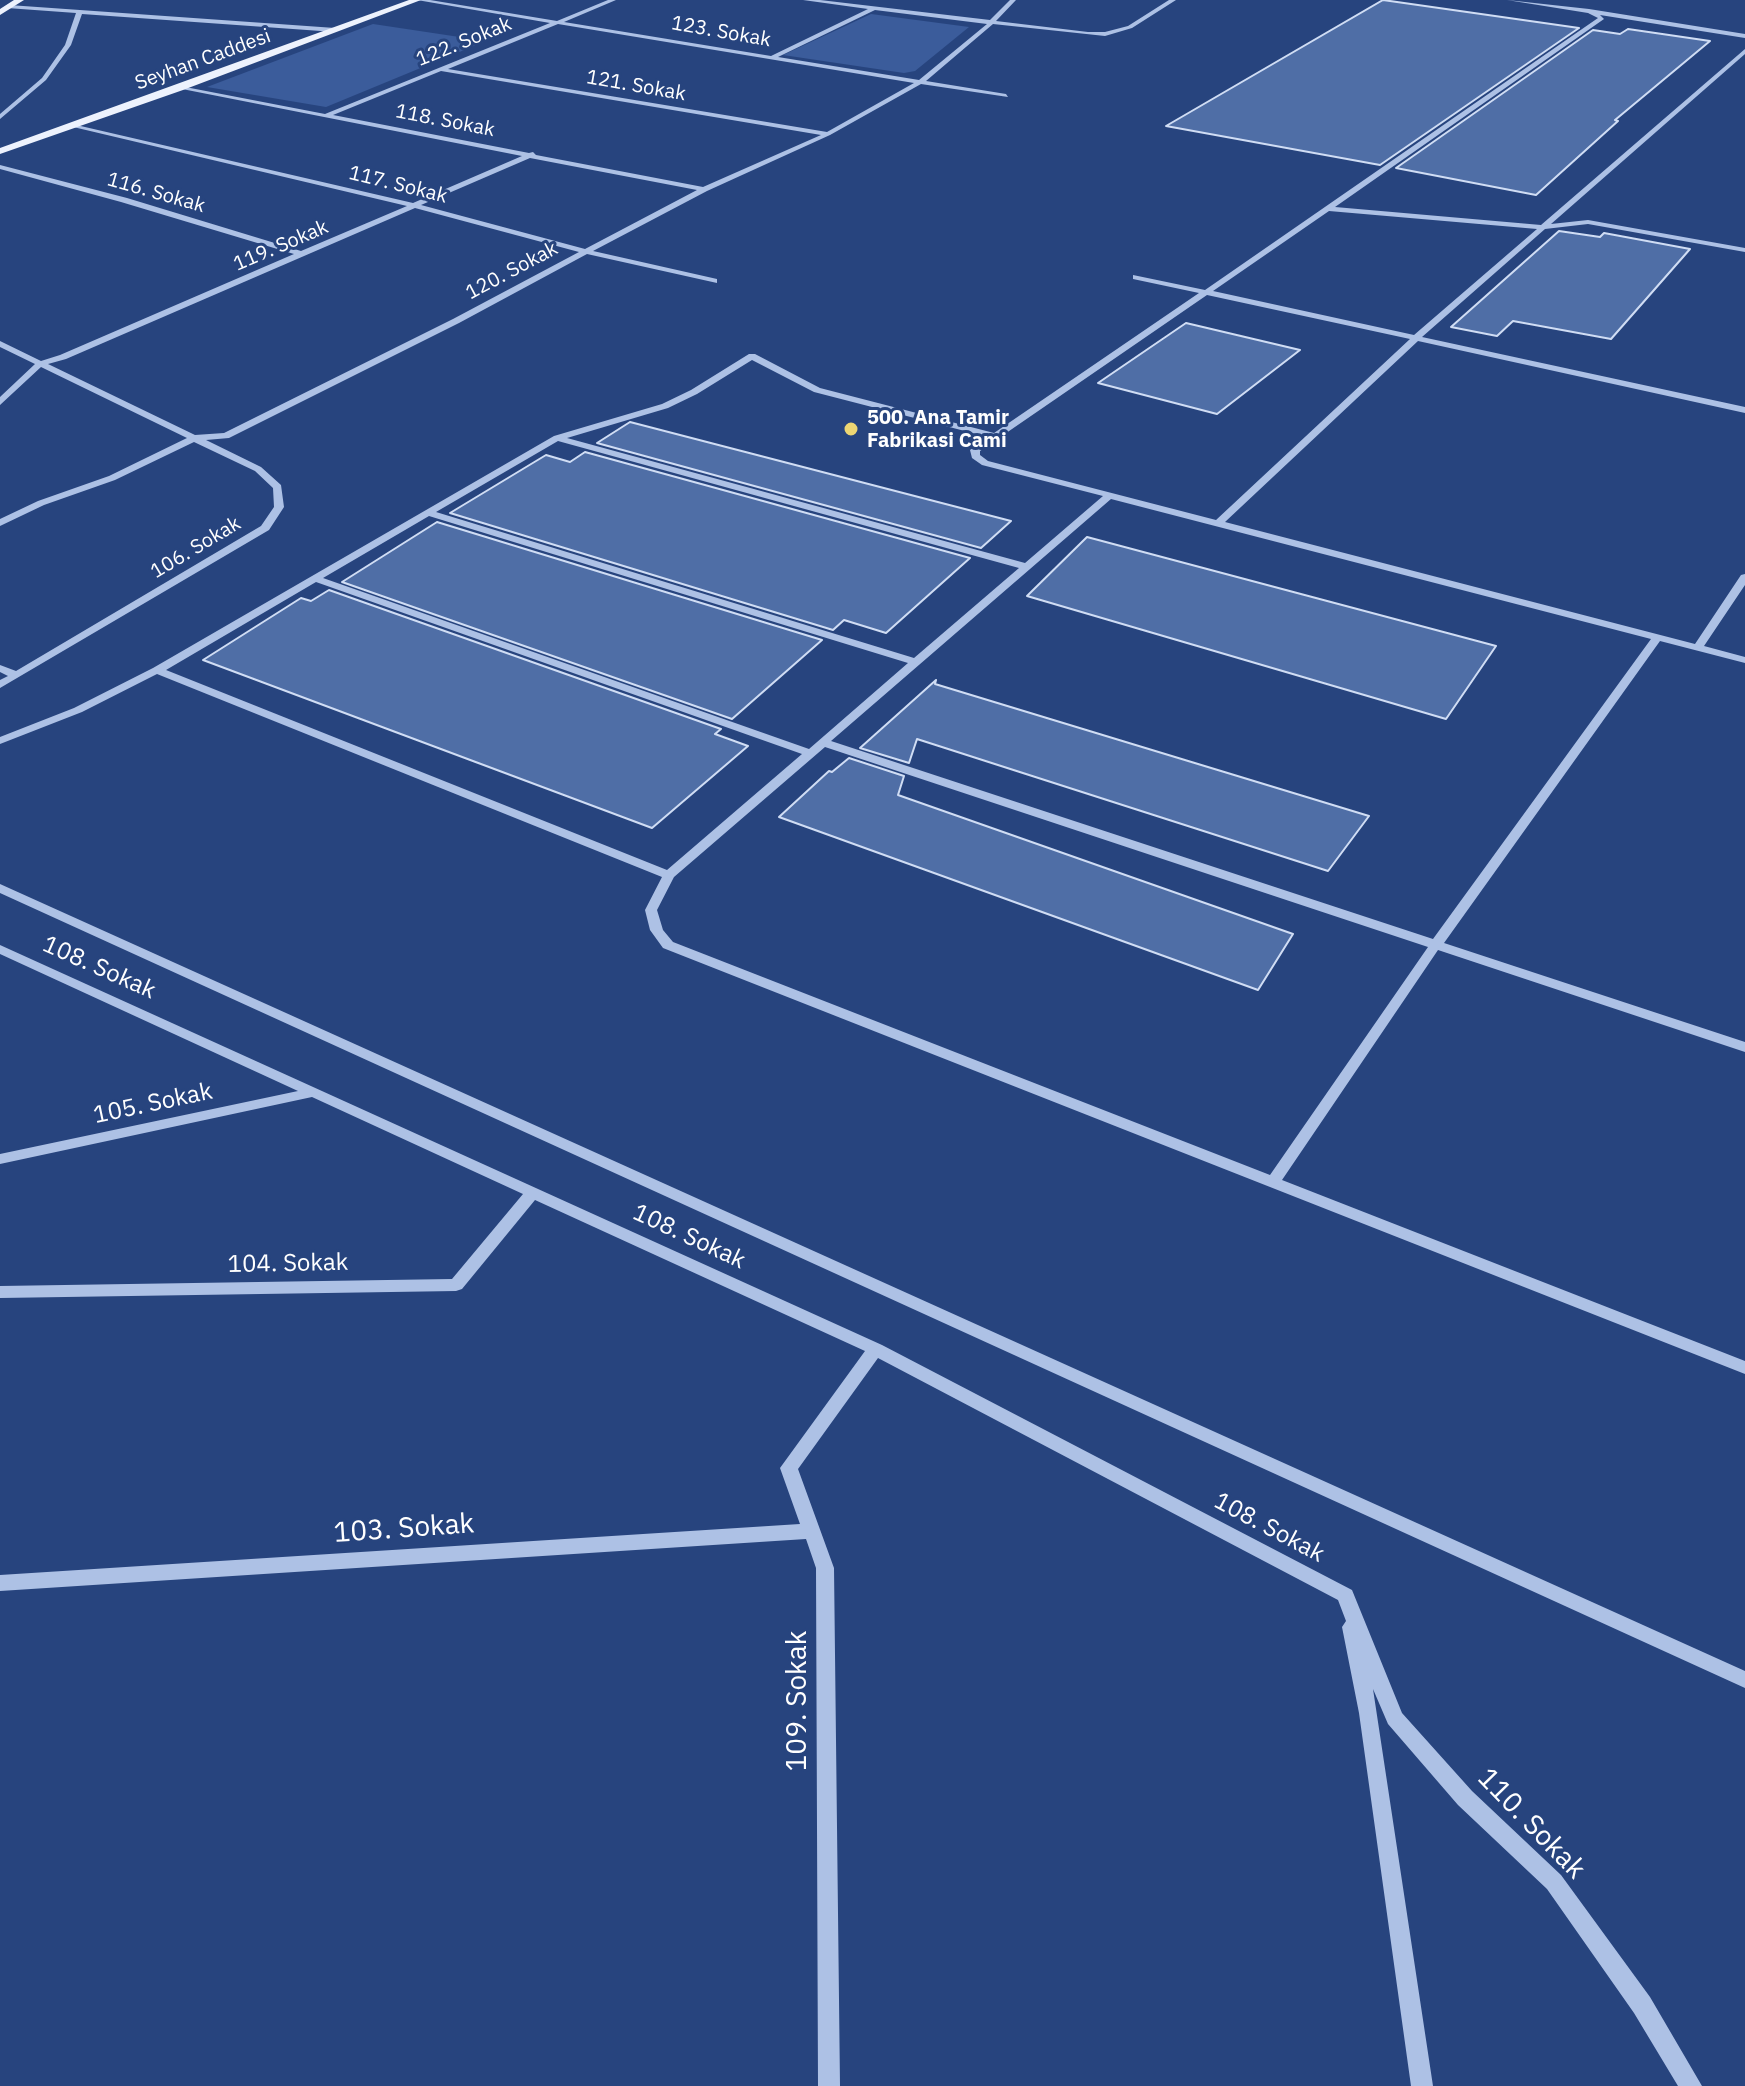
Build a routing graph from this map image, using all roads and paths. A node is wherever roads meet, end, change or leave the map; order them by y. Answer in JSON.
{"nodes":[{"id":1,"x":419,"y":0,"type":"edge"},
{"id":2,"x":613,"y":0,"type":"edge"},
{"id":3,"x":806,"y":0,"type":"edge"},
{"id":4,"x":1013,"y":0,"type":"edge"},
{"id":5,"x":1173,"y":0,"type":"edge"},
{"id":6,"x":1510,"y":0,"type":"edge"},
{"id":7,"x":11,"y":4,"type":"edge"},
{"id":8,"x":873,"y":9,"type":"junction"},
{"id":9,"x":80,"y":11,"type":"junction"},
{"id":10,"x":1589,"y":11,"type":"junction"},
{"id":11,"x":0,"y":13,"type":"edge"},
{"id":12,"x":559,"y":21,"type":"junction"},
{"id":13,"x":990,"y":24,"type":"junction"},
{"id":14,"x":335,"y":30,"type":"junction"},
{"id":15,"x":1745,"y":36,"type":"edge"},
{"id":16,"x":1745,"y":51,"type":"edge"},
{"id":17,"x":773,"y":57,"type":"junction"},
{"id":18,"x":438,"y":69,"type":"junction"},
{"id":19,"x":922,"y":81,"type":"junction"},
{"id":20,"x":180,"y":88,"type":"junction"},
{"id":21,"x":1006,"y":96,"type":"dead end"},
{"id":22,"x":328,"y":115,"type":"junction"},
{"id":23,"x":0,"y":117,"type":"edge"},
{"id":24,"x":72,"y":126,"type":"junction"},
{"id":25,"x":828,"y":134,"type":"junction"},
{"id":26,"x":0,"y":151,"type":"edge"},
{"id":27,"x":533,"y":154,"type":"junction"},
{"id":28,"x":0,"y":167,"type":"edge"},
{"id":29,"x":704,"y":189,"type":"junction"},
{"id":30,"x":417,"y":206,"type":"junction"},
{"id":31,"x":1328,"y":209,"type":"junction"},
{"id":32,"x":1543,"y":227,"type":"junction"},
{"id":33,"x":1745,"y":250,"type":"edge"},
{"id":34,"x":587,"y":252,"type":"junction"},
{"id":35,"x":301,"y":254,"type":"junction"},
{"id":36,"x":1136,"y":277,"type":"dead end"},
{"id":37,"x":714,"y":281,"type":"dead end"},
{"id":38,"x":1207,"y":293,"type":"junction"},
{"id":39,"x":1416,"y":338,"type":"junction"},
{"id":40,"x":0,"y":344,"type":"edge"},
{"id":41,"x":40,"y":364,"type":"junction"},
{"id":42,"x":0,"y":402,"type":"edge"},
{"id":43,"x":1745,"y":410,"type":"edge"},
{"id":44,"x":996,"y":436,"type":"junction"},
{"id":45,"x":194,"y":438,"type":"junction"},
{"id":46,"x":557,"y":438,"type":"junction"},
{"id":47,"x":1110,"y":495,"type":"junction"},
{"id":48,"x":426,"y":512,"type":"junction"},
{"id":49,"x":0,"y":523,"type":"edge"},
{"id":50,"x":1218,"y":523,"type":"junction"},
{"id":51,"x":1027,"y":567,"type":"junction"},
{"id":52,"x":1745,"y":577,"type":"edge"},
{"id":53,"x":313,"y":578,"type":"junction"},
{"id":54,"x":1658,"y":637,"type":"junction"},
{"id":55,"x":1698,"y":647,"type":"junction"},
{"id":56,"x":1745,"y":660,"type":"edge"},
{"id":57,"x":916,"y":662,"type":"junction"},
{"id":58,"x":0,"y":668,"type":"edge"},
{"id":59,"x":157,"y":670,"type":"junction"},
{"id":60,"x":16,"y":675,"type":"junction"},
{"id":61,"x":0,"y":685,"type":"edge"},
{"id":62,"x":0,"y":741,"type":"edge"},
{"id":63,"x":823,"y":742,"type":"junction"},
{"id":64,"x":810,"y":753,"type":"junction"},
{"id":65,"x":669,"y":875,"type":"junction"},
{"id":66,"x":0,"y":888,"type":"edge"},
{"id":67,"x":1436,"y":944,"type":"junction"},
{"id":68,"x":0,"y":949,"type":"edge"},
{"id":69,"x":1745,"y":1047,"type":"edge"},
{"id":70,"x":315,"y":1092,"type":"junction"},
{"id":71,"x":0,"y":1159,"type":"edge"},
{"id":72,"x":1273,"y":1182,"type":"junction"},
{"id":73,"x":533,"y":1192,"type":"junction"},
{"id":74,"x":0,"y":1292,"type":"edge"},
{"id":75,"x":876,"y":1349,"type":"junction"},
{"id":76,"x":1745,"y":1368,"type":"edge"},
{"id":77,"x":812,"y":1531,"type":"junction"},
{"id":78,"x":0,"y":1583,"type":"edge"},
{"id":79,"x":1345,"y":1595,"type":"junction"},
{"id":80,"x":1745,"y":1680,"type":"edge"},
{"id":81,"x":829,"y":2086,"type":"edge"},
{"id":82,"x":1422,"y":2086,"type":"edge"},
{"id":83,"x":1691,"y":2086,"type":"edge"}],
"edges":[{"from":1,"to":12,"type":"street","name":"123. Sokak"},
{"from":1,"to":14,"type":"main road","name":"Seyhan Caddesi"},
{"from":2,"to":12,"type":"street","name":"122. Sokak"},
{"from":3,"to":8,"type":"street"},
{"from":4,"to":13,"type":"street","name":"120. Sokak"},
{"from":5,"to":13,"type":"street"},
{"from":6,"to":10,"type":"street"},
{"from":7,"to":9,"type":"street"},
{"from":7,"to":11,"type":"main road"},
{"from":8,"to":13,"type":"street"},
{"from":8,"to":17,"type":"street"},
{"from":9,"to":14,"type":"street"},
{"from":9,"to":23,"type":"street"},
{"from":10,"to":15,"type":"street"},
{"from":10,"to":31,"type":"street"},
{"from":12,"to":17,"type":"street","name":"123. Sokak"},
{"from":12,"to":18,"type":"street","name":"122. Sokak"},
{"from":13,"to":19,"type":"street","name":"120. Sokak"},
{"from":14,"to":20,"type":"main road","name":"Seyhan Caddesi"},
{"from":16,"to":32,"type":"street"},
{"from":17,"to":19,"type":"street","name":"123. Sokak"},
{"from":18,"to":22,"type":"street","name":"122. Sokak"},
{"from":18,"to":25,"type":"street","name":"121. Sokak"},
{"from":19,"to":21,"type":"street","name":"123. Sokak"},
{"from":19,"to":25,"type":"street","name":"120. Sokak"},
{"from":20,"to":22,"type":"street","name":"118. Sokak"},
{"from":20,"to":24,"type":"main road","name":"Seyhan Caddesi"},
{"from":22,"to":27,"type":"street","name":"118. Sokak"},
{"from":24,"to":26,"type":"main road","name":"Seyhan Caddesi"},
{"from":24,"to":30,"type":"street","name":"117. Sokak"},
{"from":25,"to":29,"type":"street","name":"120. Sokak"},
{"from":27,"to":29,"type":"street","name":"118. Sokak"},
{"from":27,"to":30,"type":"street","name":"119. Sokak"},
{"from":28,"to":35,"type":"street","name":"116. Sokak"},
{"from":29,"to":34,"type":"street","name":"120. Sokak"},
{"from":30,"to":34,"type":"street","name":"117. Sokak"},
{"from":30,"to":35,"type":"street","name":"119. Sokak"},
{"from":31,"to":32,"type":"street"},
{"from":31,"to":38,"type":"street"},
{"from":32,"to":33,"type":"street"},
{"from":32,"to":39,"type":"street"},
{"from":34,"to":37,"type":"street","name":"117. Sokak"},
{"from":34,"to":45,"type":"street","name":"120. Sokak"},
{"from":35,"to":41,"type":"street","name":"119. Sokak"},
{"from":36,"to":38,"type":"street"},
{"from":38,"to":39,"type":"street"},
{"from":38,"to":44,"type":"street"},
{"from":39,"to":43,"type":"street"},
{"from":39,"to":50,"type":"street"},
{"from":40,"to":41,"type":"street","name":"106. Sokak"},
{"from":41,"to":42,"type":"street"},
{"from":41,"to":45,"type":"street","name":"106. Sokak"},
{"from":44,"to":46,"type":"street"},
{"from":44,"to":47,"type":"street"},
{"from":45,"to":49,"type":"street","name":"120. Sokak"},
{"from":45,"to":60,"type":"street","name":"106. Sokak"},
{"from":46,"to":48,"type":"street"},
{"from":46,"to":51,"type":"street"},
{"from":47,"to":50,"type":"street"},
{"from":47,"to":51,"type":"street"},
{"from":48,"to":53,"type":"street"},
{"from":48,"to":57,"type":"street"},
{"from":50,"to":54,"type":"street"},
{"from":51,"to":57,"type":"street"},
{"from":52,"to":55,"type":"street"},
{"from":53,"to":59,"type":"street"},
{"from":53,"to":64,"type":"street"},
{"from":54,"to":55,"type":"street"},
{"from":54,"to":67,"type":"street"},
{"from":55,"to":56,"type":"street"},
{"from":57,"to":63,"type":"street"},
{"from":58,"to":60,"type":"street"},
{"from":59,"to":62,"type":"street"},
{"from":59,"to":65,"type":"street"},
{"from":60,"to":61,"type":"street","name":"106. Sokak"},
{"from":63,"to":64,"type":"street"},
{"from":63,"to":67,"type":"street"},
{"from":64,"to":65,"type":"street"},
{"from":65,"to":72,"type":"street"},
{"from":66,"to":80,"type":"street"},
{"from":67,"to":69,"type":"street"},
{"from":67,"to":72,"type":"street"},
{"from":68,"to":70,"type":"street","name":"108. Sokak"},
{"from":70,"to":71,"type":"street","name":"105. Sokak"},
{"from":70,"to":73,"type":"street","name":"108. Sokak"},
{"from":72,"to":76,"type":"street"},
{"from":73,"to":74,"type":"street","name":"104. Sokak"},
{"from":73,"to":75,"type":"street","name":"108. Sokak"},
{"from":75,"to":77,"type":"street","name":"109. Sokak"},
{"from":75,"to":79,"type":"street","name":"108. Sokak"},
{"from":77,"to":78,"type":"street","name":"103. Sokak"},
{"from":77,"to":81,"type":"street","name":"109. Sokak"},
{"from":79,"to":82,"type":"street"},
{"from":79,"to":83,"type":"street","name":"110. Sokak"}]}
